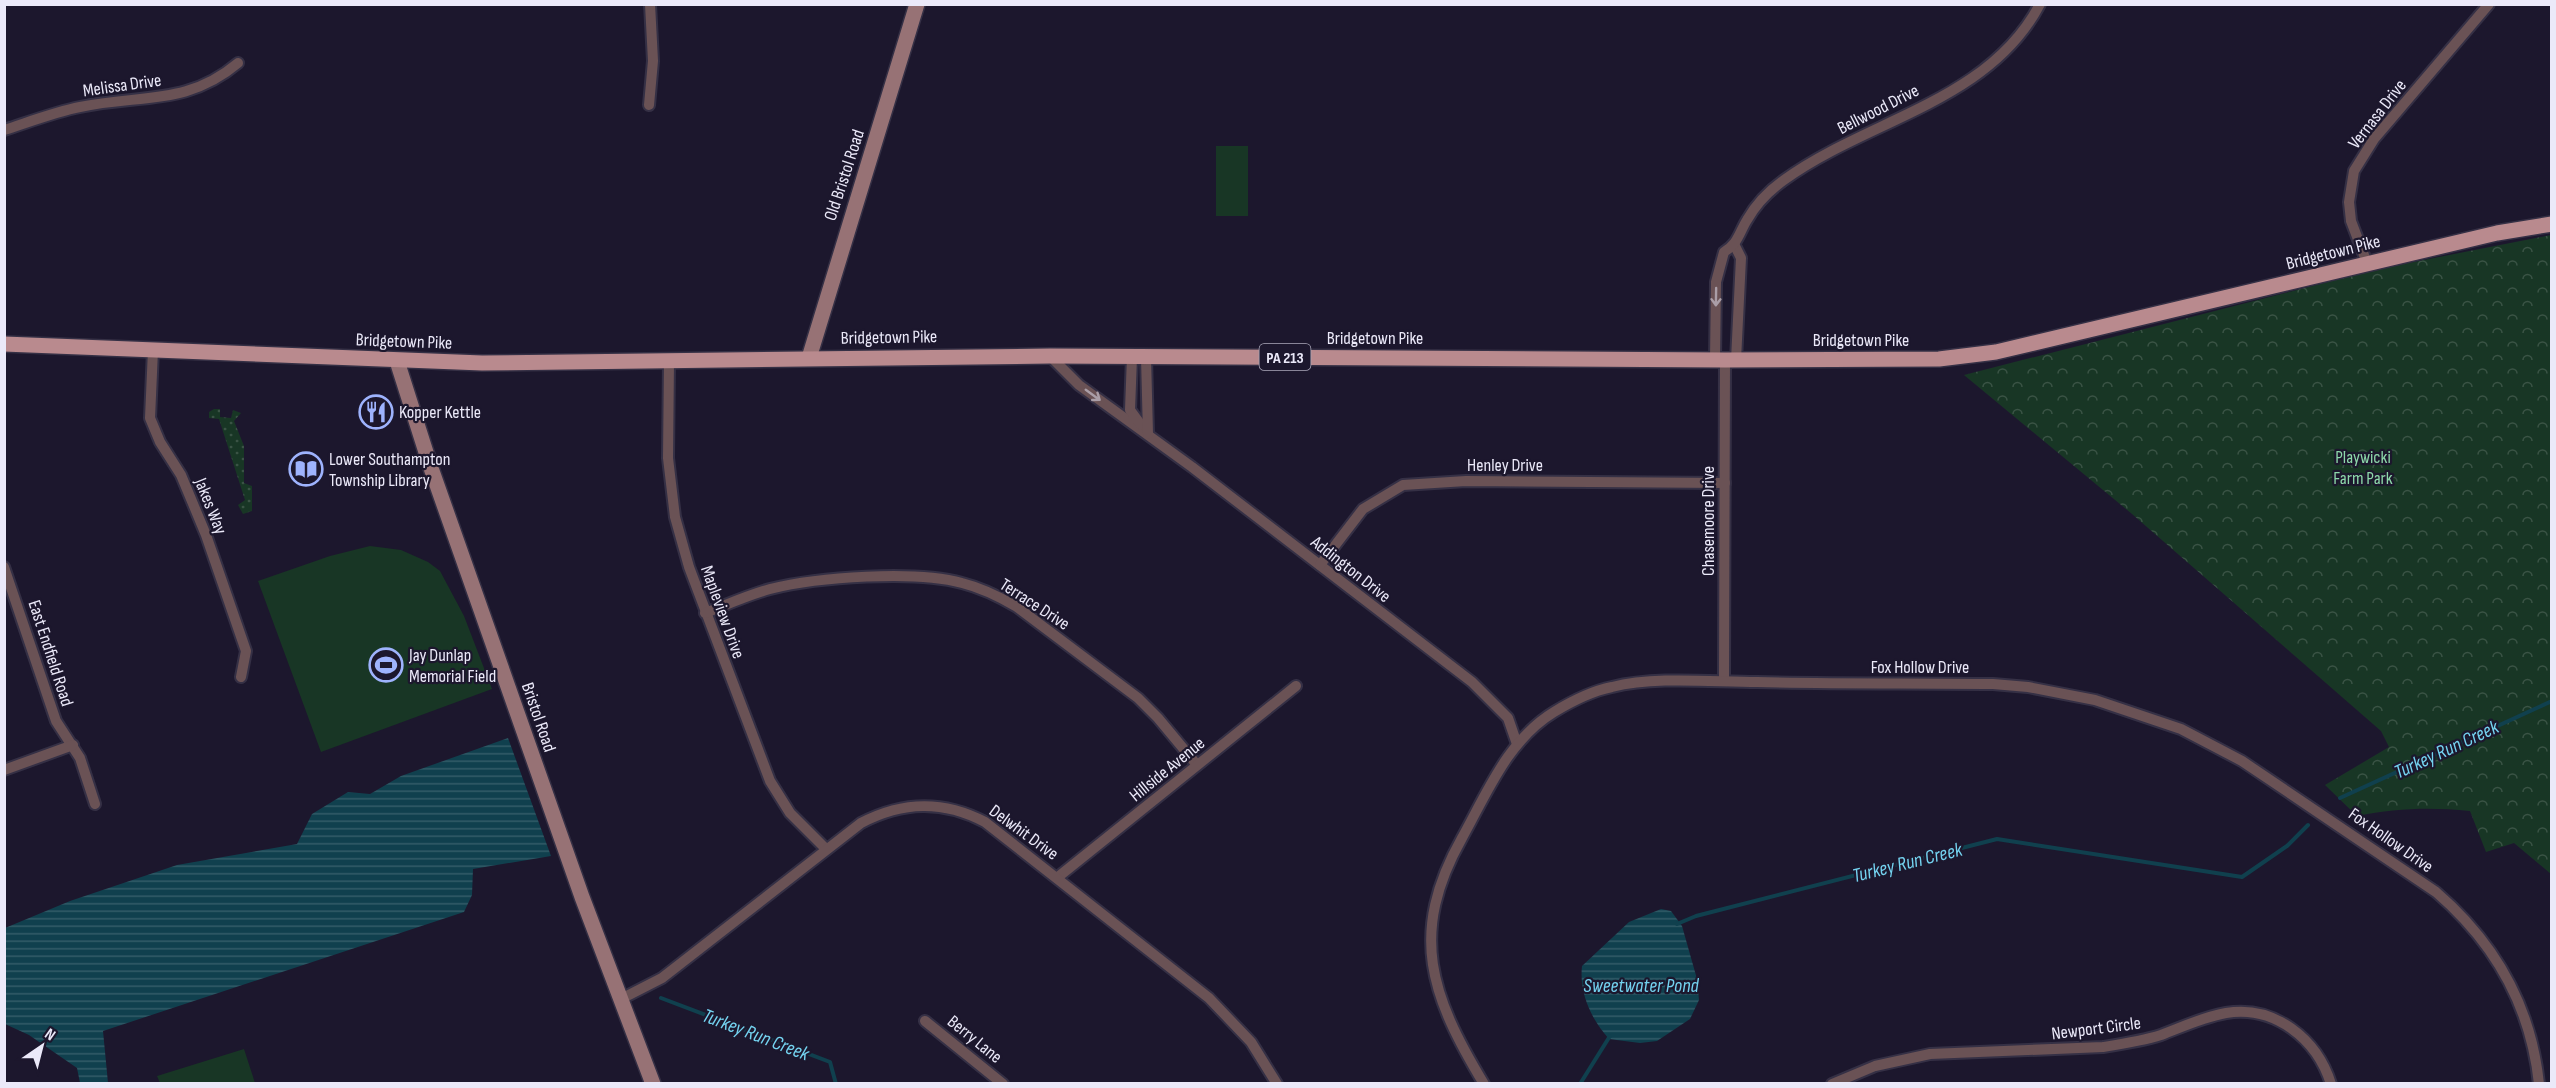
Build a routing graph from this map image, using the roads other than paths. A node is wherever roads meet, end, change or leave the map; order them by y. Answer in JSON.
{"nodes":[{"id":1,"x":650,"y":4,"type":"edge"},
{"id":2,"x":917,"y":4,"type":"edge"},
{"id":3,"x":2040,"y":4,"type":"edge"},
{"id":4,"x":2489,"y":4,"type":"edge"},
{"id":5,"x":238,"y":63,"type":"dead end"},
{"id":6,"x":649,"y":105,"type":"dead end"},
{"id":7,"x":4,"y":130,"type":"edge"},
{"id":8,"x":2552,"y":224,"type":"edge"},
{"id":9,"x":1735,"y":246,"type":"junction"},
{"id":10,"x":2367,"y":263,"type":"junction"},
{"id":11,"x":4,"y":344,"type":"edge"},
{"id":12,"x":153,"y":350,"type":"junction"},
{"id":13,"x":1050,"y":356,"type":"junction"},
{"id":14,"x":1139,"y":357,"type":"junction"},
{"id":15,"x":809,"y":358,"type":"junction"},
{"id":16,"x":1725,"y":360,"type":"junction"},
{"id":17,"x":397,"y":361,"type":"junction"},
{"id":18,"x":669,"y":361,"type":"junction"},
{"id":19,"x":1148,"y":434,"type":"junction"},
{"id":20,"x":1725,"y":483,"type":"junction"},
{"id":21,"x":1320,"y":565,"type":"junction"},
{"id":22,"x":4,"y":567,"type":"edge"},
{"id":23,"x":705,"y":613,"type":"junction"},
{"id":24,"x":241,"y":677,"type":"dead end"},
{"id":25,"x":1724,"y":681,"type":"junction"},
{"id":26,"x":1296,"y":686,"type":"dead end"},
{"id":27,"x":1517,"y":744,"type":"junction"},
{"id":28,"x":73,"y":745,"type":"junction"},
{"id":29,"x":1197,"y":765,"type":"junction"},
{"id":30,"x":4,"y":770,"type":"edge"},
{"id":31,"x":94,"y":804,"type":"dead end"},
{"id":32,"x":826,"y":849,"type":"junction"},
{"id":33,"x":1058,"y":877,"type":"junction"},
{"id":34,"x":621,"y":999,"type":"junction"},
{"id":35,"x":926,"y":1020,"type":"dead end"},
{"id":36,"x":653,"y":1083,"type":"edge"},
{"id":37,"x":1003,"y":1083,"type":"edge"},
{"id":38,"x":1278,"y":1083,"type":"edge"},
{"id":39,"x":1485,"y":1083,"type":"edge"},
{"id":40,"x":1832,"y":1083,"type":"edge"},
{"id":41,"x":2331,"y":1083,"type":"edge"},
{"id":42,"x":2539,"y":1083,"type":"edge"}],
"edges":[{"from":1,"to":6,"type":"street"},
{"from":2,"to":15,"type":"main road","name":"Old Bristol Road"},
{"from":3,"to":9,"type":"street","name":"Bellwood Drive"},
{"from":4,"to":10,"type":"street","name":"Vernasa Drive"},
{"from":5,"to":7,"type":"street","name":"Melissa Drive"},
{"from":8,"to":10,"type":"main road","name":"Bridgetown Pike","number":"PA 213"},
{"from":9,"to":16,"type":"street"},
{"from":9,"to":16,"type":"street","name":"Bellwood Drive","one_way":true},
{"from":10,"to":16,"type":"main road","name":"Bridgetown Pike","number":"PA 213"},
{"from":11,"to":12,"type":"main road","name":"Bridgetown Pike","number":"PA 213"},
{"from":12,"to":17,"type":"main road","name":"Bridgetown Pike","number":"PA 213"},
{"from":12,"to":24,"type":"street","name":"Jakes Way"},
{"from":13,"to":14,"type":"main road","name":"Bridgetown Pike","number":"PA 213"},
{"from":13,"to":15,"type":"main road","name":"Bridgetown Pike","number":"PA 213"},
{"from":13,"to":19,"type":"street","name":"Addington Drive","one_way":true},
{"from":14,"to":16,"type":"main road","name":"Bridgetown Pike","number":"PA 213"},
{"from":14,"to":19,"type":"street"},
{"from":14,"to":19,"type":"street","name":"Addington Drive"},
{"from":15,"to":18,"type":"main road","name":"Bridgetown Pike","number":"PA 213"},
{"from":16,"to":20,"type":"street","name":"Chasemoore Drive"},
{"from":17,"to":18,"type":"main road","name":"Bridgetown Pike","number":"PA 213"},
{"from":17,"to":34,"type":"main road","name":"Bristol Road"},
{"from":18,"to":23,"type":"street","name":"Mapleview Drive"},
{"from":19,"to":21,"type":"street","name":"Addington Drive"},
{"from":20,"to":21,"type":"street","name":"Henley Drive"},
{"from":20,"to":25,"type":"street","name":"Chasemoore Drive"},
{"from":21,"to":27,"type":"street","name":"Addington Drive"},
{"from":22,"to":28,"type":"street","name":"East Endfield Road"},
{"from":23,"to":29,"type":"street","name":"Terrace Drive"},
{"from":23,"to":32,"type":"street","name":"Mapleview Drive"},
{"from":25,"to":27,"type":"street","name":"Fox Hollow Drive"},
{"from":25,"to":42,"type":"street","name":"Fox Hollow Drive"},
{"from":26,"to":29,"type":"street","name":"Hillside Avenue"},
{"from":27,"to":39,"type":"street","name":"Fox Hollow Drive"},
{"from":28,"to":30,"type":"street"},
{"from":28,"to":31,"type":"street","name":"East Endfield Road"},
{"from":29,"to":33,"type":"street","name":"Hillside Avenue"},
{"from":32,"to":33,"type":"street","name":"Delwhit Drive"},
{"from":32,"to":34,"type":"street","name":"Delwhit Drive"},
{"from":33,"to":38,"type":"street","name":"Delwhit Drive"},
{"from":34,"to":36,"type":"main road","name":"Bristol Road"},
{"from":35,"to":37,"type":"street","name":"Berry Lane"},
{"from":40,"to":41,"type":"street","name":"Newport Circle"}]}
